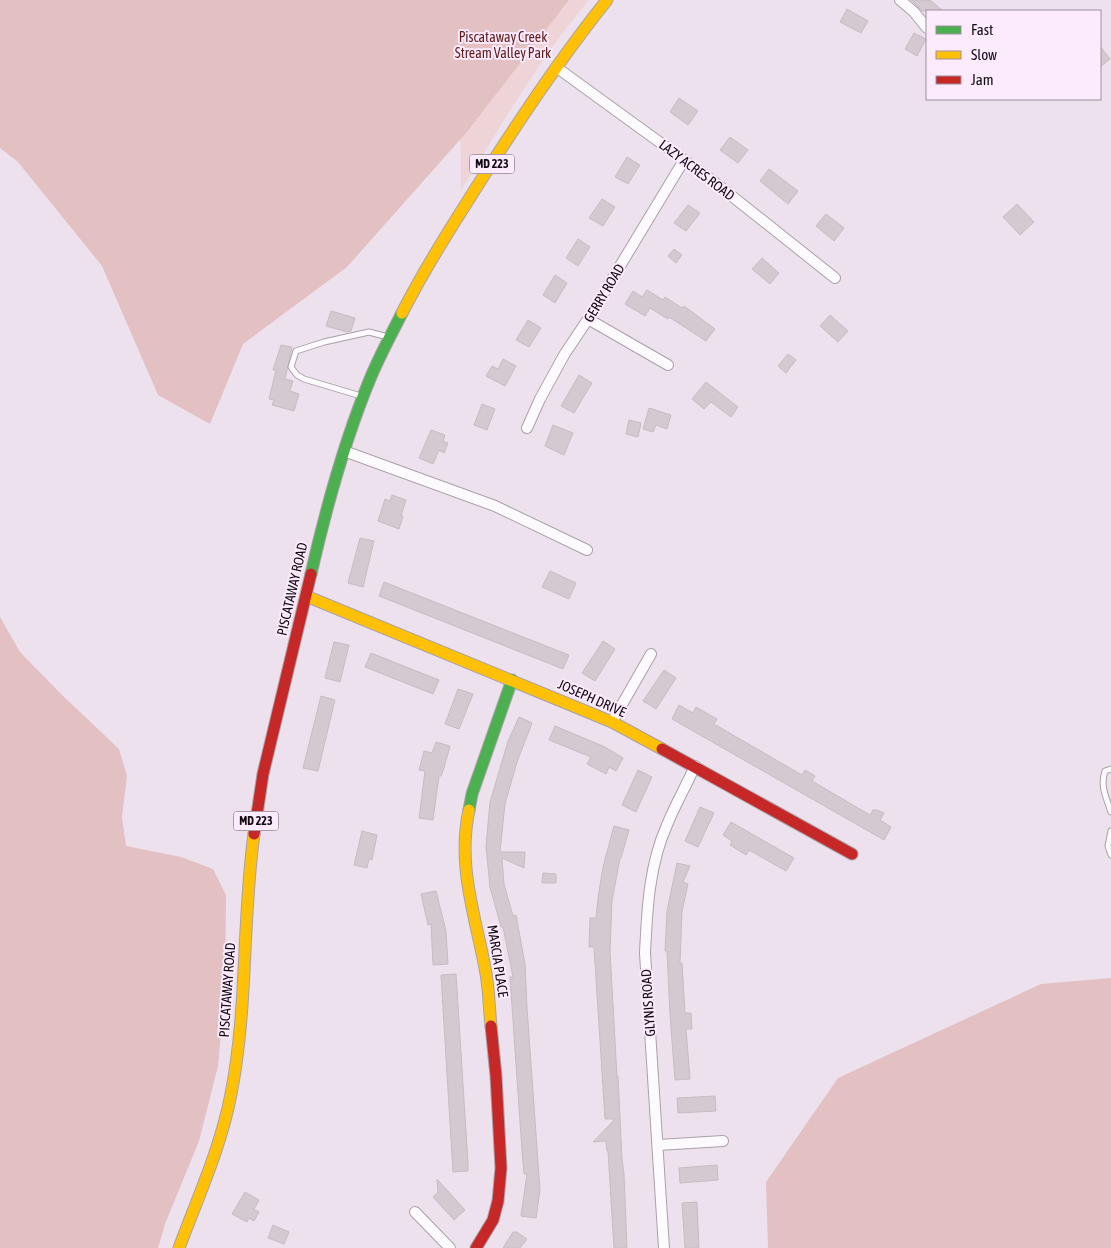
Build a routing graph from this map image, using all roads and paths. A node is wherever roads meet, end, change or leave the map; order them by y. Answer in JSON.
{"nodes":[{"id":1,"x":607,"y":0,"type":"edge"},
{"id":2,"x":900,"y":0,"type":"edge"},
{"id":3,"x":926,"y":26,"type":"edge"},
{"id":4,"x":556,"y":67,"type":"junction"},
{"id":5,"x":684,"y":160,"type":"junction"},
{"id":6,"x":835,"y":278,"type":"dead end"},
{"id":7,"x":588,"y":319,"type":"junction"},
{"id":8,"x":390,"y":337,"type":"junction"},
{"id":9,"x":668,"y":365,"type":"dead end"},
{"id":10,"x":363,"y":397,"type":"junction"},
{"id":11,"x":527,"y":428,"type":"dead end"},
{"id":12,"x":344,"y":451,"type":"junction"},
{"id":13,"x":586,"y":550,"type":"dead end"},
{"id":14,"x":306,"y":596,"type":"junction"},
{"id":15,"x":651,"y":654,"type":"dead end"},
{"id":16,"x":512,"y":680,"type":"junction"},
{"id":17,"x":612,"y":722,"type":"junction"},
{"id":18,"x":696,"y":766,"type":"junction"},
{"id":19,"x":1111,"y":769,"type":"edge"},
{"id":20,"x":1111,"y":812,"type":"edge"},
{"id":21,"x":1111,"y":831,"type":"edge"},
{"id":22,"x":852,"y":854,"type":"dead end"},
{"id":23,"x":1111,"y":855,"type":"edge"},
{"id":24,"x":723,"y":1141,"type":"dead end"},
{"id":25,"x":658,"y":1144,"type":"junction"},
{"id":26,"x":415,"y":1212,"type":"dead end"},
{"id":27,"x":179,"y":1248,"type":"edge"},
{"id":28,"x":450,"y":1248,"type":"edge"},
{"id":29,"x":476,"y":1248,"type":"edge"},
{"id":30,"x":664,"y":1248,"type":"edge"}],
"edges":[{"from":1,"to":4,"type":"main road","name":"PISCATAWAY ROAD","number":"MD 223"},
{"from":2,"to":3,"type":"street"},
{"from":4,"to":5,"type":"street","name":"LAZY ACRES ROAD"},
{"from":4,"to":8,"type":"main road","name":"PISCATAWAY ROAD","number":"MD 223"},
{"from":5,"to":6,"type":"street","name":"LAZY ACRES ROAD"},
{"from":5,"to":7,"type":"street","name":"GERRY ROAD"},
{"from":7,"to":9,"type":"street"},
{"from":7,"to":11,"type":"street","name":"GERRY ROAD"},
{"from":8,"to":10,"type":"main road","name":"PISCATAWAY ROAD","number":"MD 223"},
{"from":8,"to":10,"type":"lane"},
{"from":10,"to":12,"type":"main road","name":"PISCATAWAY ROAD","number":"MD 223"},
{"from":12,"to":13,"type":"street"},
{"from":12,"to":14,"type":"main road","name":"PISCATAWAY ROAD","number":"MD 223"},
{"from":14,"to":16,"type":"main road","name":"JOSEPH DRIVE"},
{"from":14,"to":27,"type":"main road","name":"PISCATAWAY ROAD","number":"MD 223"},
{"from":15,"to":17,"type":"street"},
{"from":16,"to":17,"type":"main road","name":"JOSEPH DRIVE"},
{"from":16,"to":29,"type":"main road","name":"MARCIA PLACE"},
{"from":17,"to":18,"type":"main road","name":"JOSEPH DRIVE"},
{"from":18,"to":22,"type":"main road","name":"JOSEPH DRIVE"},
{"from":18,"to":25,"type":"street","name":"GLYNIS ROAD"},
{"from":19,"to":20,"type":"lane"},
{"from":21,"to":23,"type":"lane"},
{"from":24,"to":25,"type":"street"},
{"from":25,"to":30,"type":"street","name":"GLYNIS ROAD"},
{"from":26,"to":28,"type":"street"}]}
